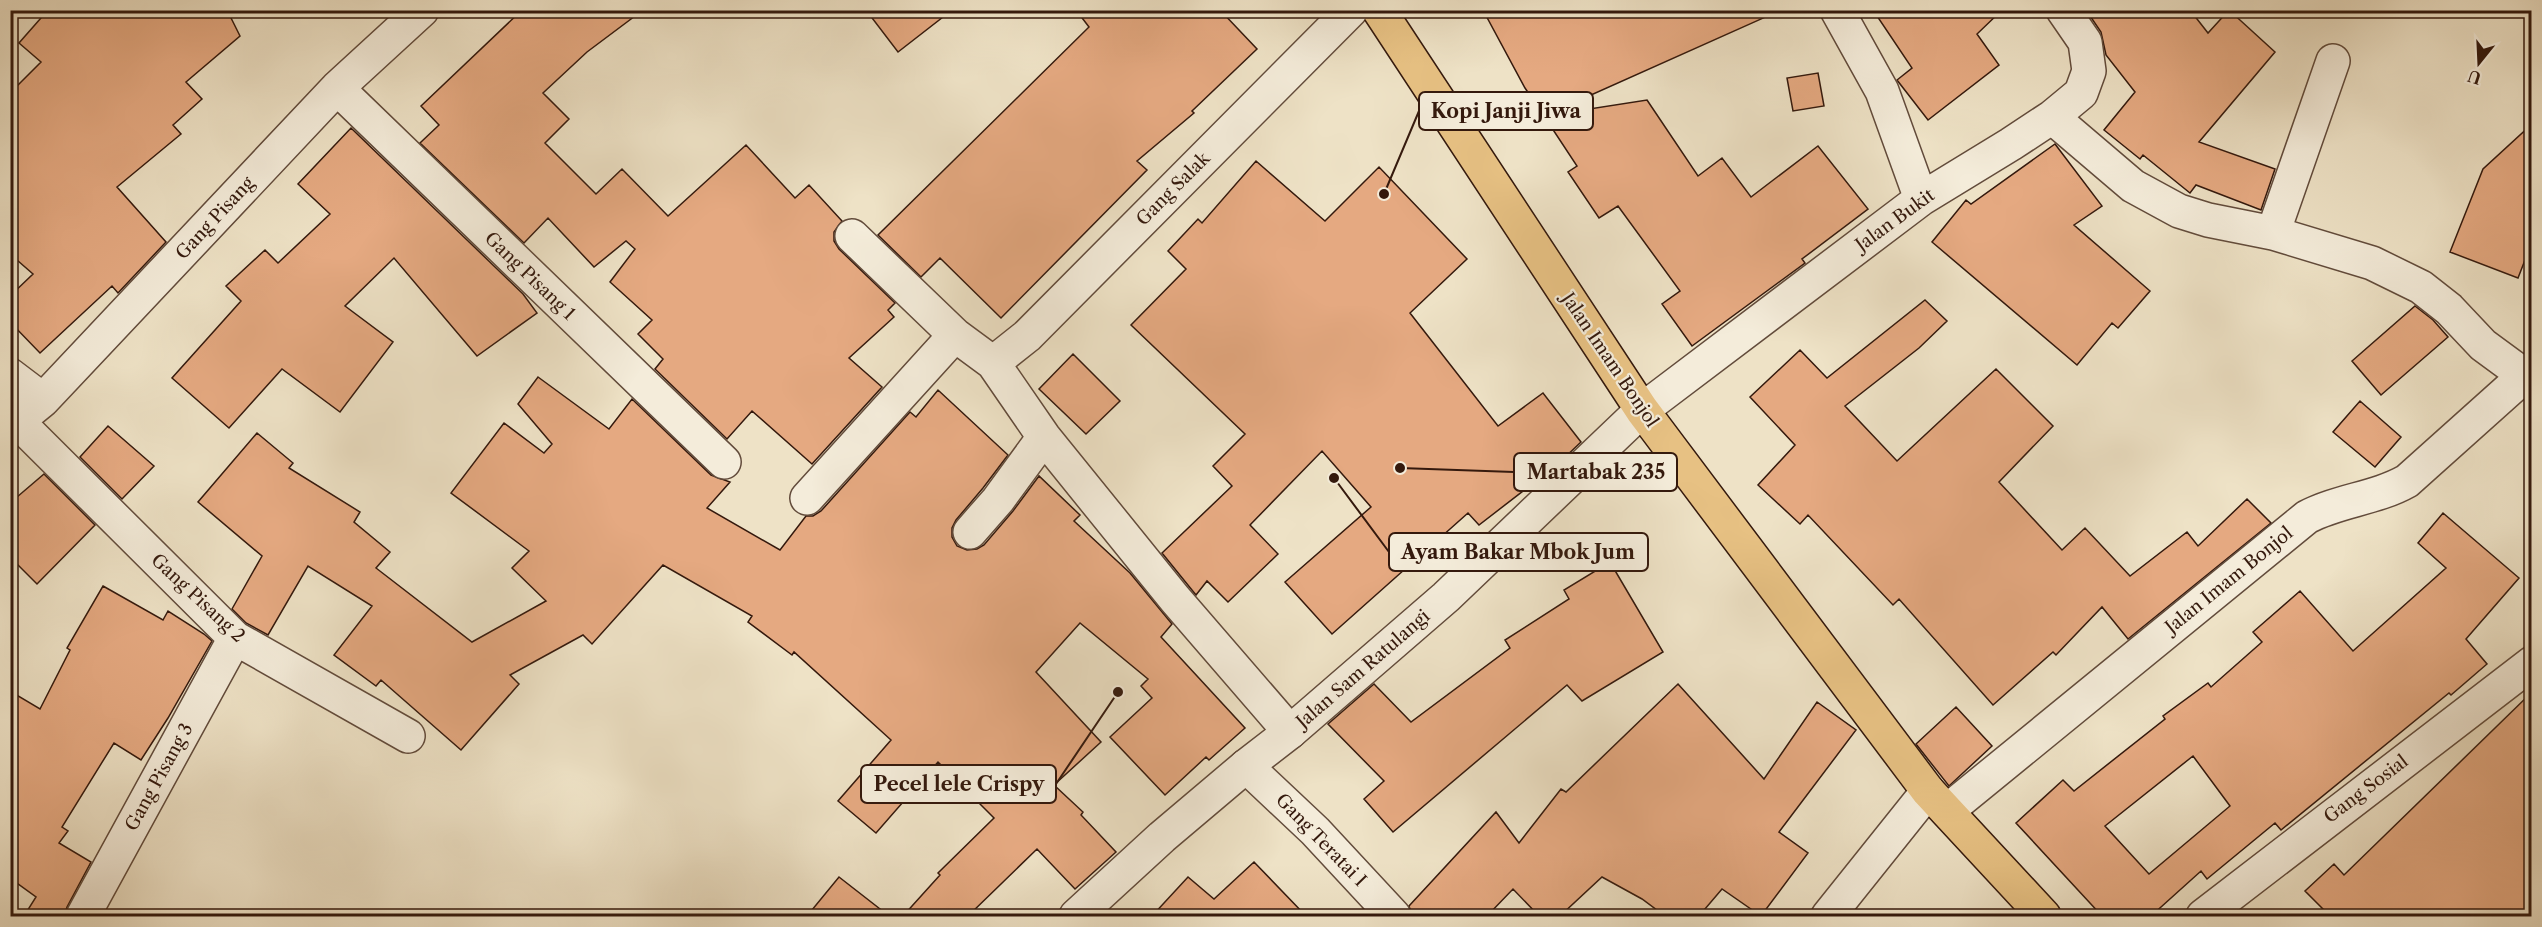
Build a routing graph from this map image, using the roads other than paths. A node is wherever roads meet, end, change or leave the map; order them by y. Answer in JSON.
{"nodes":[{"id":1,"x":422,"y":10,"type":"edge"},
{"id":2,"x":1351,"y":10,"type":"edge"},
{"id":3,"x":1379,"y":10,"type":"edge"},
{"id":4,"x":1837,"y":10,"type":"edge"},
{"id":5,"x":2063,"y":10,"type":"edge"},
{"id":6,"x":2333,"y":61,"type":"dead end"},
{"id":7,"x":337,"y":88,"type":"junction"},
{"id":8,"x":2052,"y":117,"type":"junction"},
{"id":9,"x":1921,"y":199,"type":"junction"},
{"id":10,"x":2273,"y":233,"type":"junction"},
{"id":11,"x":852,"y":236,"type":"dead end"},
{"id":12,"x":955,"y":335,"type":"junction"},
{"id":13,"x":993,"y":363,"type":"junction"},
{"id":14,"x":10,"y":375,"type":"edge"},
{"id":15,"x":2529,"y":375,"type":"edge"},
{"id":16,"x":43,"y":400,"type":"junction"},
{"id":17,"x":1642,"y":410,"type":"junction"},
{"id":18,"x":14,"y":424,"type":"edge"},
{"id":19,"x":1044,"y":437,"type":"junction"},
{"id":20,"x":724,"y":462,"type":"dead end"},
{"id":21,"x":807,"y":498,"type":"dead end"},
{"id":22,"x":970,"y":532,"type":"dead end"},
{"id":23,"x":235,"y":638,"type":"junction"},
{"id":24,"x":2532,"y":663,"type":"edge"},
{"id":25,"x":1290,"y":732,"type":"junction"},
{"id":26,"x":408,"y":736,"type":"dead end"},
{"id":27,"x":1246,"y":766,"type":"junction"},
{"id":28,"x":1937,"y":801,"type":"junction"},
{"id":29,"x":84,"y":916,"type":"edge"},
{"id":30,"x":1076,"y":916,"type":"edge"},
{"id":31,"x":1394,"y":916,"type":"edge"},
{"id":32,"x":1828,"y":916,"type":"edge"},
{"id":33,"x":2044,"y":916,"type":"edge"},
{"id":34,"x":2203,"y":916,"type":"edge"}],
"edges":[{"from":1,"to":7,"type":"street","name":"Gang Pisang"},
{"from":2,"to":13,"type":"street","name":"Gang Salak"},
{"from":3,"to":17,"type":"highway","name":"Jalan Imam Bonjol"},
{"from":4,"to":9,"type":"street"},
{"from":5,"to":8,"type":"street","name":"Jalan Bukit"},
{"from":6,"to":10,"type":"street"},
{"from":7,"to":16,"type":"street","name":"Gang Pisang"},
{"from":7,"to":20,"type":"street","name":"Gang Pisang 1"},
{"from":8,"to":9,"type":"street","name":"Jalan Bukit"},
{"from":8,"to":10,"type":"street"},
{"from":9,"to":17,"type":"street","name":"Jalan Bukit"},
{"from":10,"to":15,"type":"street"},
{"from":11,"to":12,"type":"street"},
{"from":12,"to":13,"type":"street"},
{"from":12,"to":21,"type":"street"},
{"from":13,"to":19,"type":"street"},
{"from":14,"to":16,"type":"street"},
{"from":15,"to":28,"type":"street","name":"Jalan Imam Bonjol"},
{"from":16,"to":18,"type":"street","name":"Gang Pisang"},
{"from":17,"to":25,"type":"street","name":"Jalan Sam Ratulangi"},
{"from":17,"to":28,"type":"highway","name":"Jalan Imam Bonjol"},
{"from":18,"to":23,"type":"street","name":"Gang Pisang 2"},
{"from":19,"to":22,"type":"street"},
{"from":19,"to":25,"type":"street"},
{"from":23,"to":26,"type":"street","name":"Gang Pisang 2"},
{"from":23,"to":29,"type":"street","name":"Gang Pisang 3"},
{"from":24,"to":34,"type":"street","name":"Gang Sosial"},
{"from":25,"to":27,"type":"street","name":"Jalan Sam Ratulangi"},
{"from":27,"to":30,"type":"street","name":"Jalan Sam Ratulangi"},
{"from":27,"to":31,"type":"street","name":"Gang Teratai I"},
{"from":28,"to":32,"type":"street"},
{"from":28,"to":33,"type":"highway","name":"Jalan Imam Bonjol"}]}
